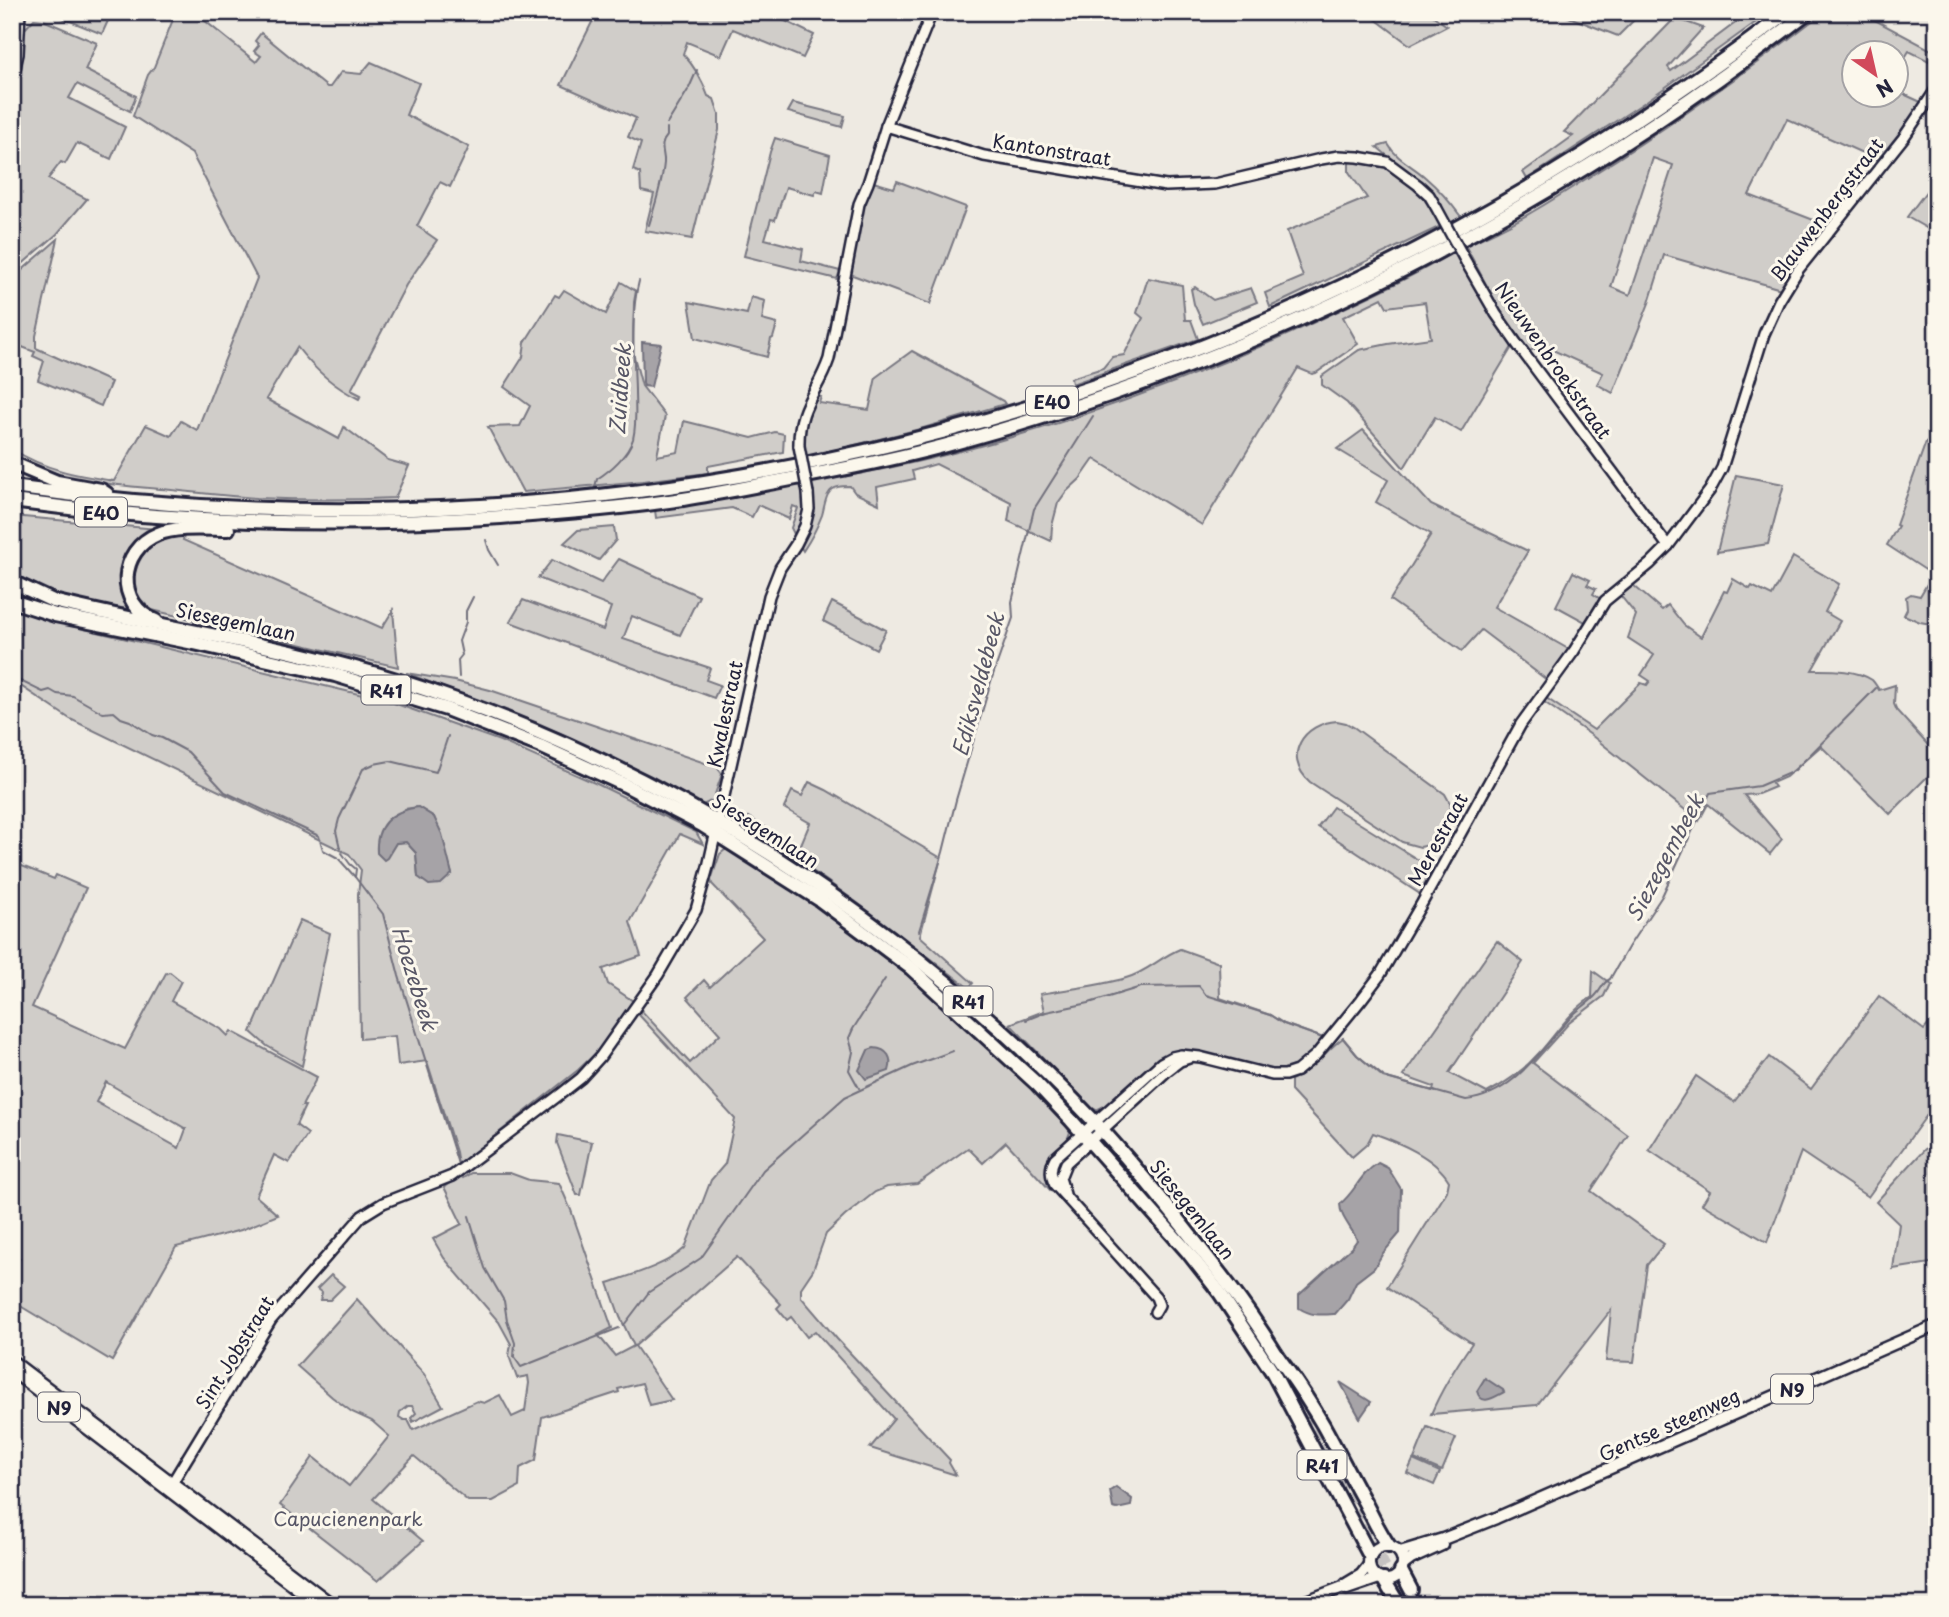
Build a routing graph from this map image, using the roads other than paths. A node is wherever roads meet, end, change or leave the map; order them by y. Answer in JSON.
{"nodes":[{"id":1,"x":20,"y":12,"type":"edge"},
{"id":2,"x":932,"y":12,"type":"edge"},
{"id":3,"x":1787,"y":12,"type":"edge"},
{"id":4,"x":1808,"y":12,"type":"edge"},
{"id":5,"x":12,"y":79,"type":"edge"},
{"id":6,"x":1937,"y":88,"type":"edge"},
{"id":7,"x":886,"y":126,"type":"junction"},
{"id":8,"x":1387,"y":162,"type":"joint"},
{"id":9,"x":12,"y":463,"type":"edge"},
{"id":10,"x":12,"y":487,"type":"edge"},
{"id":11,"x":116,"y":500,"type":"junction"},
{"id":12,"x":12,"y":501,"type":"edge"},
{"id":13,"x":37,"y":504,"type":"junction"},
{"id":14,"x":12,"y":509,"type":"edge"},
{"id":15,"x":249,"y":523,"type":"junction"},
{"id":16,"x":1668,"y":546,"type":"junction"},
{"id":17,"x":12,"y":582,"type":"edge"},
{"id":18,"x":12,"y":601,"type":"edge"},
{"id":19,"x":166,"y":625,"type":"junction"},
{"id":20,"x":675,"y":804,"type":"junction"},
{"id":21,"x":717,"y":828,"type":"junction"},
{"id":22,"x":1098,"y":1126,"type":"junction"},
{"id":23,"x":1086,"y":1137,"type":"junction"},
{"id":24,"x":362,"y":1216,"type":"joint"},
{"id":25,"x":1155,"y":1312,"type":"dead end"},
{"id":26,"x":1937,"y":1325,"type":"edge"},
{"id":27,"x":12,"y":1361,"type":"edge"},
{"id":28,"x":12,"y":1371,"type":"edge"},
{"id":29,"x":171,"y":1487,"type":"junction"},
{"id":30,"x":1492,"y":1520,"type":"junction"},
{"id":31,"x":1395,"y":1549,"type":"junction"},
{"id":32,"x":1370,"y":1561,"type":"junction"},
{"id":33,"x":1402,"y":1568,"type":"junction"},
{"id":34,"x":1381,"y":1579,"type":"junction"},
{"id":35,"x":1343,"y":1587,"type":"junction"},
{"id":36,"x":1411,"y":1590,"type":"tunnel mouth"},
{"id":37,"x":1396,"y":1600,"type":"dead end"},
{"id":38,"x":319,"y":1605,"type":"edge"},
{"id":39,"x":333,"y":1605,"type":"edge"},
{"id":40,"x":1297,"y":1605,"type":"edge"}],
"edges":[{"from":1,"to":5,"type":"street"},
{"from":2,"to":7,"type":"street","name":"Kwalestraat"},
{"from":3,"to":11,"type":"highway","number":"E40"},
{"from":4,"to":15,"type":"highway","number":"E40"},
{"from":6,"to":16,"type":"street","name":"Blauwenbergstraat"},
{"from":7,"to":8,"type":"street","name":"Kantonstraat"},
{"from":7,"to":21,"type":"street","name":"Kwalestraat","bridge":true},
{"from":8,"to":16,"type":"street","name":"Nieuwenbroekstraat","bridge":true},
{"from":9,"to":11,"type":"highway"},
{"from":10,"to":11,"type":"highway","number":"E40"},
{"from":12,"to":13,"type":"highway","number":"E40"},
{"from":13,"to":14,"type":"highway"},
{"from":13,"to":15,"type":"highway","number":"E40"},
{"from":15,"to":19,"type":"highway"},
{"from":16,"to":22,"type":"street","name":"Merestraat"},
{"from":17,"to":19,"type":"highway","name":"Siesegemlaan","number":"R41"},
{"from":18,"to":20,"type":"highway","name":"Siesegemlaan","number":"R41"},
{"from":19,"to":20,"type":"highway","name":"Siesegemlaan","number":"R41"},
{"from":20,"to":21,"type":"highway","name":"Siesegemlaan","number":"R41"},
{"from":21,"to":22,"type":"highway","name":"Siesegemlaan","number":"R41"},
{"from":21,"to":23,"type":"highway","name":"Siesegemlaan","number":"R41"},
{"from":21,"to":24,"type":"street","name":"Kwalestraat"},
{"from":22,"to":23,"type":"street","name":"Merestraat"},
{"from":22,"to":31,"type":"highway","name":"Siesegemlaan","number":"R41"},
{"from":23,"to":25,"type":"street","name":"Merestraat"},
{"from":23,"to":32,"type":"highway","name":"Siesegemlaan","number":"R41"},
{"from":24,"to":29,"type":"street","name":"Sint Jobstraat"},
{"from":26,"to":30,"type":"main road","name":"Gentse steenweg","number":"N9"},
{"from":27,"to":29,"type":"main road","number":"N9"},
{"from":28,"to":29,"type":"main road","number":"N9"},
{"from":29,"to":38,"type":"main road","number":"N9"},
{"from":29,"to":39,"type":"main road","number":"N9"},
{"from":30,"to":31,"type":"main road","name":"Gentse steenweg","number":"N9"},
{"from":30,"to":33,"type":"main road","name":"Gentse steenweg","number":"N9"},
{"from":31,"to":32,"type":"main road","number":"N9"},
{"from":31,"to":33,"type":"main road","number":"R41"},
{"from":32,"to":34,"type":"main road","number":"R41"},
{"from":32,"to":35,"type":"main road","number":"N9"},
{"from":33,"to":34,"type":"main road","number":"N9"},
{"from":33,"to":36,"type":"highway","number":"R41"},
{"from":34,"to":35,"type":"main road","number":"N9"},
{"from":34,"to":37,"type":"highway","number":"R41"},
{"from":35,"to":40,"type":"main road","number":"N9"}]}
